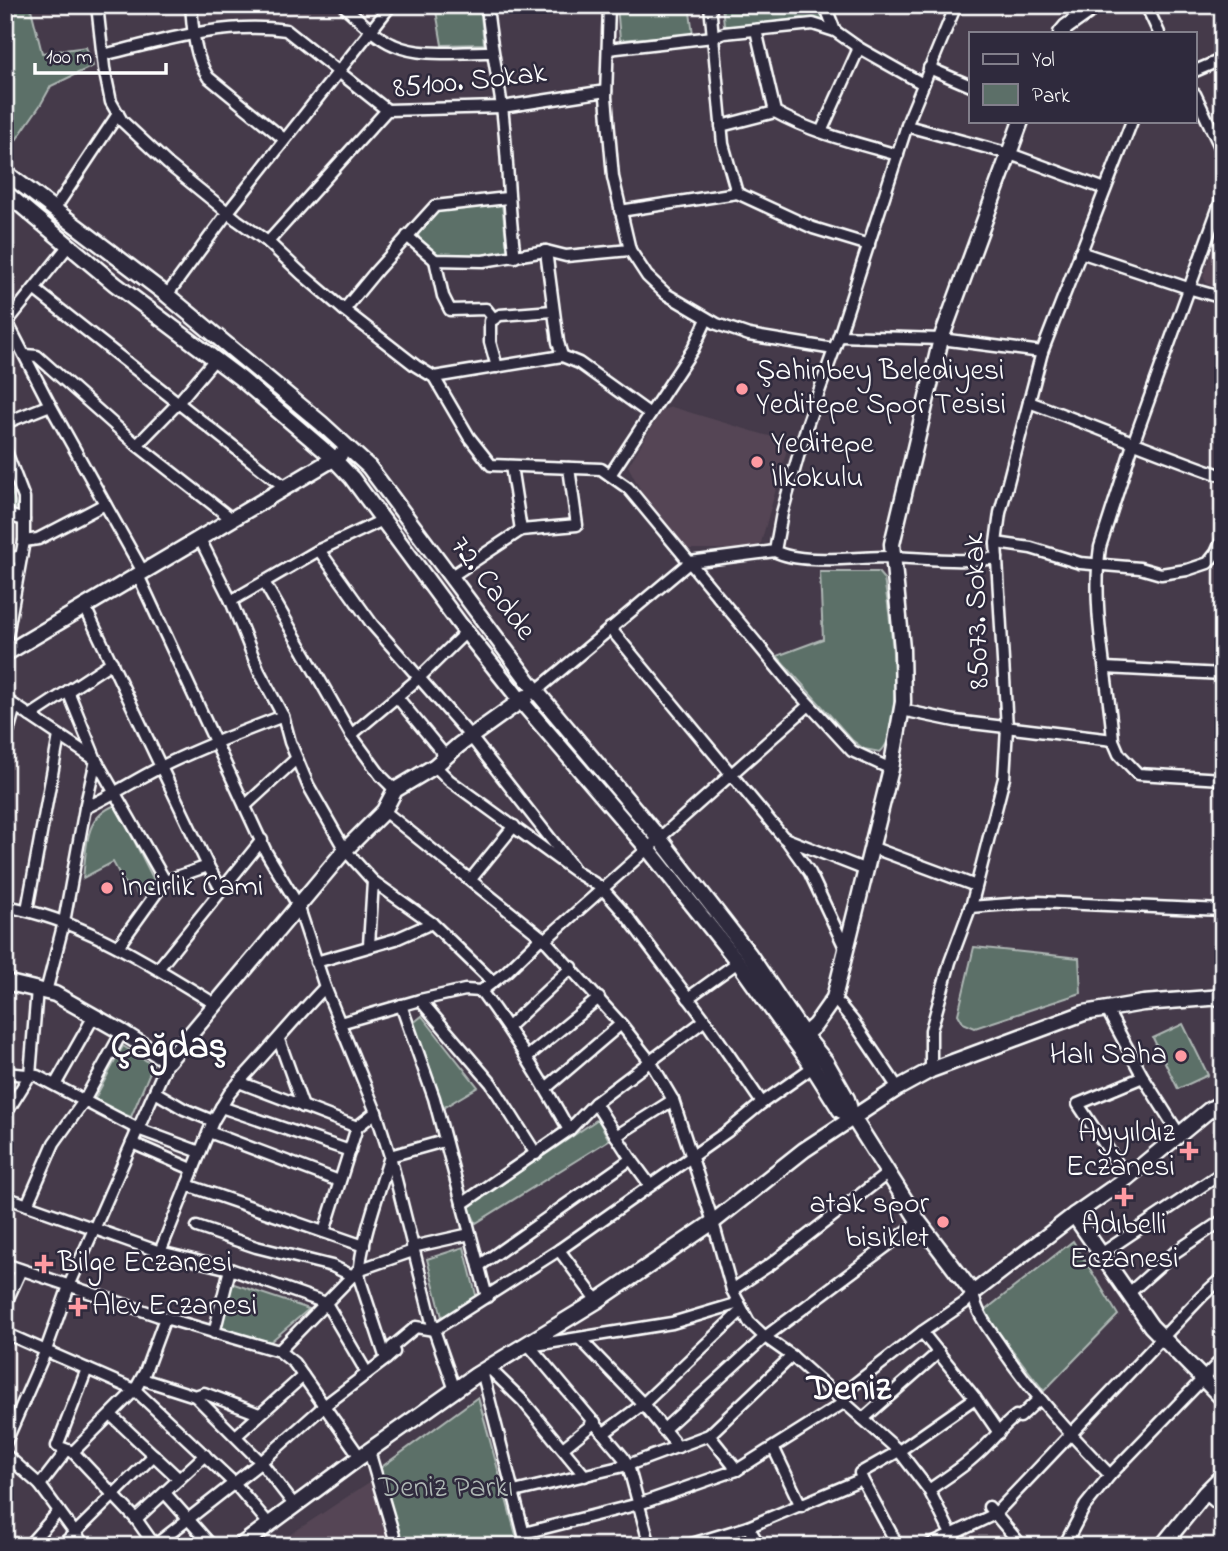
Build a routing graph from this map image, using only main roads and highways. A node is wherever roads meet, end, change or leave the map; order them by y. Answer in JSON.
{"nodes":[{"id":1,"x":1097,"y":5,"type":"edge"},
{"id":2,"x":1062,"y":32,"type":"edge"},
{"id":3,"x":1021,"y":122,"type":"edge"},
{"id":4,"x":5,"y":172,"type":"edge"},
{"id":5,"x":5,"y":192,"type":"edge"},
{"id":6,"x":350,"y":449,"type":"junction"},
{"id":7,"x":334,"y":459,"type":"junction"},
{"id":8,"x":5,"y":654,"type":"edge"},
{"id":9,"x":536,"y":691,"type":"junction"},
{"id":10,"x":520,"y":700,"type":"junction"},
{"id":11,"x":5,"y":982,"type":"edge"},
{"id":12,"x":1223,"y":997,"type":"edge"},
{"id":13,"x":804,"y":1035,"type":"junction"},
{"id":14,"x":1223,"y":1101,"type":"edge"},
{"id":15,"x":852,"y":1116,"type":"junction"},
{"id":16,"x":1074,"y":1215,"type":"junction"},
{"id":17,"x":1223,"y":1399,"type":"edge"},
{"id":18,"x":1223,"y":1475,"type":"edge"},
{"id":19,"x":240,"y":1546,"type":"edge"},
{"id":20,"x":1162,"y":1546,"type":"edge"}],
"edges":[{"from":1,"to":2,"type":"main road"},
{"from":3,"to":13,"type":"main road"},
{"from":4,"to":6,"type":"main road","name":"72. Cadde"},
{"from":5,"to":7,"type":"main road"},
{"from":6,"to":7,"type":"main road"},
{"from":6,"to":9,"type":"main road","name":"72. Cadde"},
{"from":7,"to":8,"type":"main road"},
{"from":7,"to":10,"type":"main road"},
{"from":9,"to":10,"type":"main road"},
{"from":9,"to":13,"type":"main road","name":"72. Cadde"},
{"from":10,"to":11,"type":"main road"},
{"from":10,"to":15,"type":"main road"},
{"from":12,"to":15,"type":"main road"},
{"from":13,"to":15,"type":"main road","name":"72. Cadde"},
{"from":14,"to":16,"type":"main road"},
{"from":15,"to":16,"type":"main road"},
{"from":15,"to":19,"type":"main road"},
{"from":16,"to":17,"type":"main road"},
{"from":18,"to":20,"type":"main road"}]}
